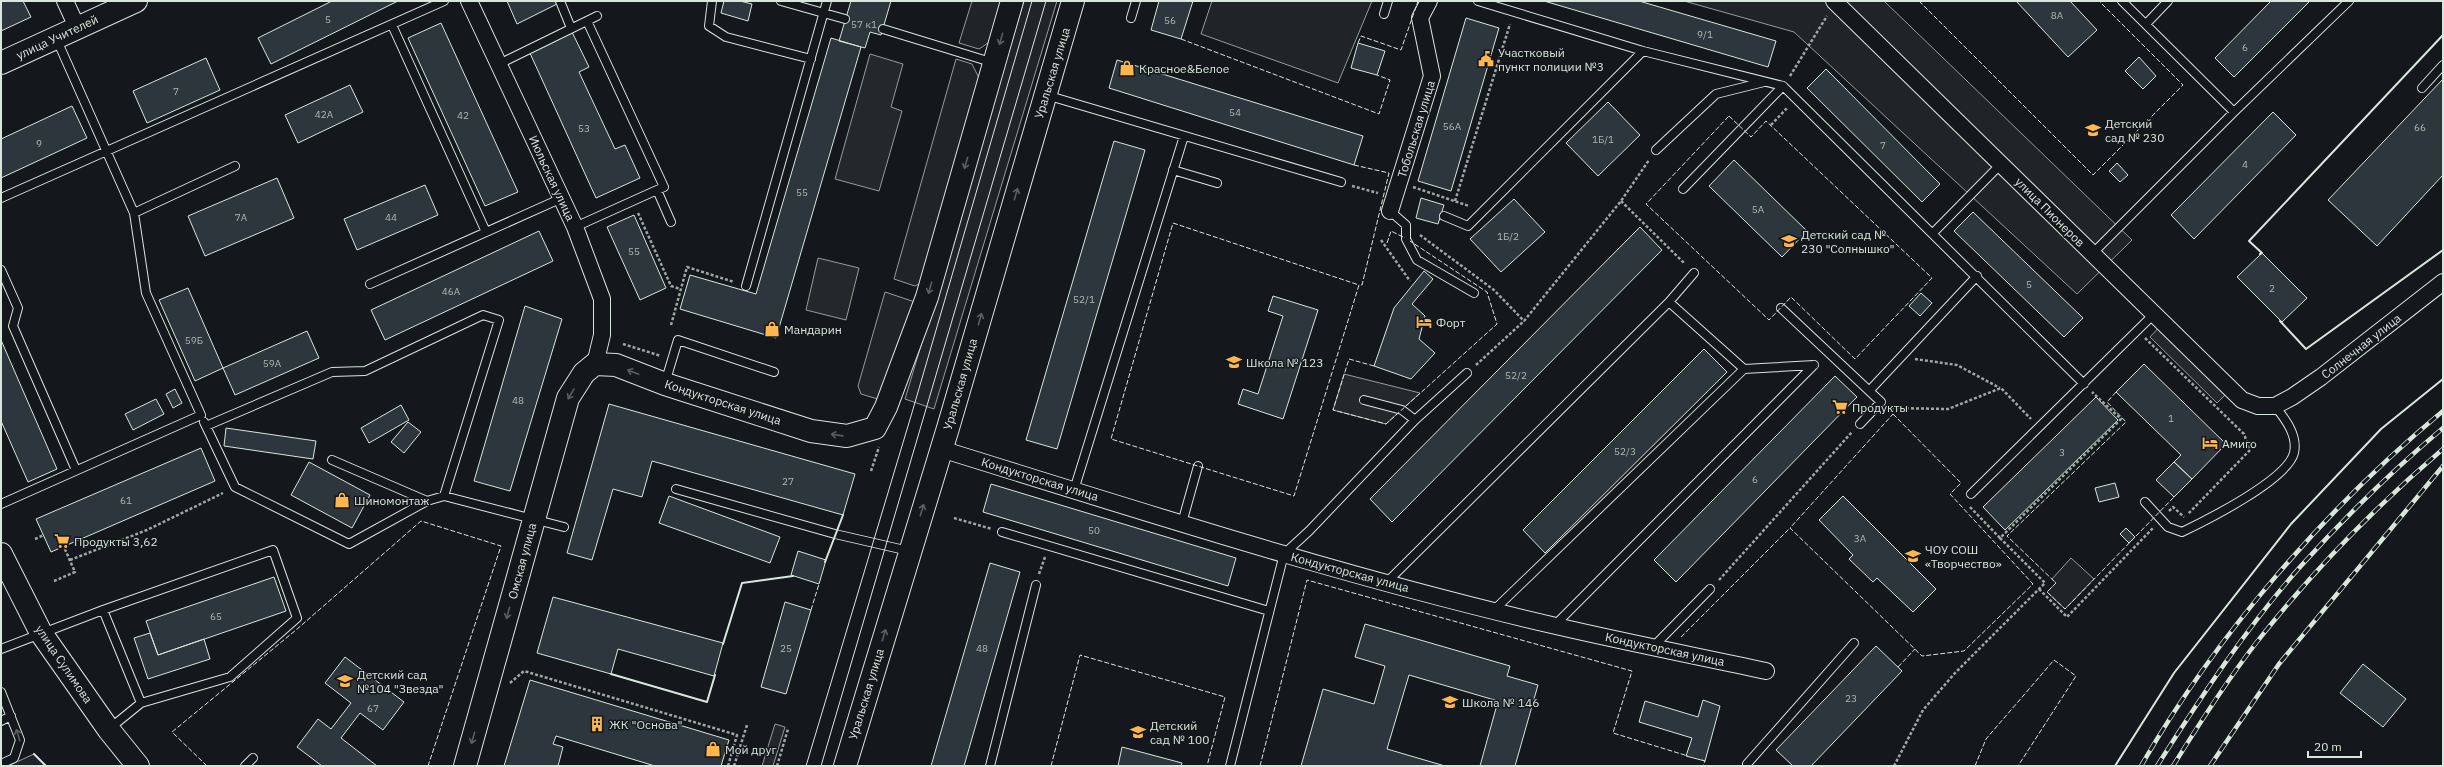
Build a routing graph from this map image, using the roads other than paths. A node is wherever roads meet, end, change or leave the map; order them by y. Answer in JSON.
{"nodes":[{"id":1,"x":65,"y":1,"type":"edge"},
{"id":2,"x":136,"y":1,"type":"edge"},
{"id":3,"x":444,"y":1,"type":"edge"},
{"id":4,"x":469,"y":1,"type":"edge"},
{"id":5,"x":560,"y":1,"type":"edge"},
{"id":6,"x":712,"y":1,"type":"edge"},
{"id":7,"x":781,"y":1,"type":"edge"},
{"id":8,"x":827,"y":1,"type":"edge"},
{"id":9,"x":1012,"y":1,"type":"edge"},
{"id":10,"x":1073,"y":1,"type":"edge"},
{"id":11,"x":1136,"y":1,"type":"edge"},
{"id":12,"x":1388,"y":1,"type":"edge"},
{"id":13,"x":1430,"y":1,"type":"edge"},
{"id":14,"x":1478,"y":1,"type":"edge"},
{"id":15,"x":1835,"y":1,"type":"edge"},
{"id":16,"x":2122,"y":1,"type":"edge"},
{"id":17,"x":2168,"y":1,"type":"edge"},
{"id":18,"x":2349,"y":1,"type":"edge"},
{"id":19,"x":824,"y":12,"type":"junction"},
{"id":20,"x":1384,"y":14,"type":"dead end"},
{"id":21,"x":597,"y":16,"type":"dead end"},
{"id":22,"x":1131,"y":18,"type":"dead end"},
{"id":23,"x":845,"y":19,"type":"dead end"},
{"id":24,"x":587,"y":21,"type":"junction"},
{"id":25,"x":2146,"y":24,"type":"junction"},
{"id":26,"x":392,"y":25,"type":"junction"},
{"id":27,"x":77,"y":27,"type":"junction"},
{"id":28,"x":571,"y":28,"type":"junction"},
{"id":29,"x":883,"y":29,"type":"dead end"},
{"id":30,"x":56,"y":37,"type":"junction"},
{"id":31,"x":1643,"y":51,"type":"junction"},
{"id":32,"x":810,"y":59,"type":"junction"},
{"id":33,"x":1,"y":63,"type":"edge"},
{"id":34,"x":994,"y":63,"type":"junction"},
{"id":35,"x":499,"y":64,"type":"junction"},
{"id":36,"x":2443,"y":65,"type":"edge"},
{"id":37,"x":1765,"y":82,"type":"junction"},
{"id":38,"x":1784,"y":86,"type":"junction"},
{"id":39,"x":2422,"y":88,"type":"dead end"},
{"id":40,"x":1045,"y":95,"type":"junction"},
{"id":41,"x":2234,"y":112,"type":"junction"},
{"id":42,"x":1184,"y":136,"type":"junction"},
{"id":43,"x":1656,"y":150,"type":"road end"},
{"id":44,"x":107,"y":151,"type":"junction"},
{"id":45,"x":2001,"y":164,"type":"junction"},
{"id":46,"x":235,"y":166,"type":"dead end"},
{"id":47,"x":1173,"y":170,"type":"junction"},
{"id":48,"x":1341,"y":182,"type":"road end"},
{"id":49,"x":1217,"y":183,"type":"dead end"},
{"id":50,"x":1683,"y":189,"type":"dead end"},
{"id":51,"x":657,"y":190,"type":"junction"},
{"id":52,"x":1,"y":198,"type":"edge"},
{"id":53,"x":562,"y":198,"type":"junction"},
{"id":54,"x":1390,"y":211,"type":"joint"},
{"id":55,"x":134,"y":213,"type":"junction"},
{"id":56,"x":1444,"y":216,"type":"dead end"},
{"id":57,"x":671,"y":222,"type":"dead end"},
{"id":58,"x":575,"y":227,"type":"junction"},
{"id":59,"x":486,"y":232,"type":"junction"},
{"id":60,"x":1932,"y":233,"type":"junction"},
{"id":61,"x":2092,"y":254,"type":"junction"},
{"id":62,"x":1,"y":270,"type":"edge"},
{"id":63,"x":1694,"y":273,"type":"road end"},
{"id":64,"x":1977,"y":276,"type":"junction"},
{"id":65,"x":2443,"y":282,"type":"edge"},
{"id":66,"x":370,"y":284,"type":"dead end"},
{"id":67,"x":746,"y":286,"type":"road end"},
{"id":68,"x":1474,"y":293,"type":"dead end"},
{"id":69,"x":1669,"y":302,"type":"junction"},
{"id":70,"x":1780,"y":308,"type":"dead end"},
{"id":71,"x":2154,"y":314,"type":"junction"},
{"id":72,"x":595,"y":364,"type":"junction"},
{"id":73,"x":1744,"y":369,"type":"junction"},
{"id":74,"x":774,"y":372,"type":"dead end"},
{"id":75,"x":1466,"y":373,"type":"road end"},
{"id":76,"x":665,"y":384,"type":"junction"},
{"id":77,"x":2084,"y":384,"type":"junction"},
{"id":78,"x":1870,"y":390,"type":"junction"},
{"id":79,"x":1364,"y":400,"type":"dead end"},
{"id":80,"x":2276,"y":406,"type":"junction"},
{"id":81,"x":202,"y":415,"type":"junction"},
{"id":82,"x":1415,"y":420,"type":"junction"},
{"id":83,"x":1860,"y":424,"type":"road end"},
{"id":84,"x":206,"y":426,"type":"junction"},
{"id":85,"x":941,"y":449,"type":"junction"},
{"id":86,"x":332,"y":460,"type":"dead end"},
{"id":87,"x":1198,"y":466,"type":"dead end"},
{"id":88,"x":76,"y":470,"type":"junction"},
{"id":89,"x":676,"y":489,"type":"dead end"},
{"id":90,"x":1074,"y":490,"type":"junction"},
{"id":91,"x":1971,"y":494,"type":"road end"},
{"id":92,"x":444,"y":496,"type":"junction"},
{"id":93,"x":427,"y":501,"type":"junction"},
{"id":94,"x":2145,"y":502,"type":"dead end"},
{"id":95,"x":1,"y":504,"type":"edge"},
{"id":96,"x":534,"y":519,"type":"junction"},
{"id":97,"x":1182,"y":523,"type":"junction"},
{"id":98,"x":564,"y":527,"type":"dead end"},
{"id":99,"x":1002,"y":532,"type":"road end"},
{"id":100,"x":910,"y":552,"type":"junction"},
{"id":101,"x":1,"y":554,"type":"edge"},
{"id":102,"x":1284,"y":554,"type":"junction"},
{"id":103,"x":1387,"y":582,"type":"junction"},
{"id":104,"x":1036,"y":585,"type":"road end"},
{"id":105,"x":1710,"y":589,"type":"road end"},
{"id":106,"x":103,"y":610,"type":"junction"},
{"id":107,"x":1494,"y":610,"type":"junction"},
{"id":108,"x":1269,"y":611,"type":"junction"},
{"id":109,"x":1554,"y":626,"type":"junction"},
{"id":110,"x":41,"y":633,"type":"junction"},
{"id":111,"x":1854,"y":643,"type":"dead end"},
{"id":112,"x":1654,"y":647,"type":"junction"},
{"id":113,"x":1,"y":649,"type":"edge"},
{"id":114,"x":1766,"y":671,"type":"dead end"},
{"id":115,"x":1,"y":692,"type":"edge"},
{"id":116,"x":141,"y":703,"type":"junction"},
{"id":117,"x":11,"y":716,"type":"junction"},
{"id":118,"x":1,"y":721,"type":"edge"},
{"id":119,"x":108,"y":730,"type":"junction"},
{"id":120,"x":252,"y":758,"type":"dead end"},
{"id":121,"x":1,"y":764,"type":"edge"},
{"id":122,"x":138,"y":766,"type":"edge"},
{"id":123,"x":245,"y":766,"type":"edge"},
{"id":124,"x":465,"y":766,"type":"edge"},
{"id":125,"x":845,"y":766,"type":"edge"},
{"id":126,"x":990,"y":766,"type":"edge"},
{"id":127,"x":1230,"y":766,"type":"edge"},
{"id":128,"x":1748,"y":766,"type":"edge"}],
"edges":[{"from":1,"to":27,"type":"street"},
{"from":2,"to":27,"type":"main road","name":"улица Учителей"},
{"from":3,"to":26,"type":"lane"},
{"from":4,"to":35,"type":"street","name":"Июльская улица"},
{"from":5,"to":28,"type":"lane"},
{"from":6,"to":32,"type":"lane"},
{"from":7,"to":19,"type":"lane"},
{"from":8,"to":19,"type":"lane"},
{"from":9,"to":34,"type":"main road","one_way":true},
{"from":10,"to":40,"type":"main road","name":"Уральская улица"},
{"from":11,"to":22,"type":"lane"},
{"from":12,"to":20,"type":"lane"},
{"from":13,"to":54,"type":"street","name":"Тобольская улица"},
{"from":14,"to":31,"type":"lane"},
{"from":15,"to":45,"type":"street","name":"улица Пионеров"},
{"from":16,"to":25,"type":"lane"},
{"from":17,"to":25,"type":"lane"},
{"from":18,"to":41,"type":"lane"},
{"from":19,"to":23,"type":"lane"},
{"from":19,"to":32,"type":"lane"},
{"from":21,"to":24,"type":"lane"},
{"from":24,"to":28,"type":"lane"},
{"from":24,"to":51,"type":"lane"},
{"from":25,"to":41,"type":"lane"},
{"from":26,"to":44,"type":"lane"},
{"from":26,"to":59,"type":"lane"},
{"from":27,"to":30,"type":"main road","name":"улица Учителей"},
{"from":28,"to":35,"type":"lane"},
{"from":29,"to":34,"type":"lane"},
{"from":30,"to":33,"type":"main road","name":"улица Учителей"},
{"from":30,"to":44,"type":"lane"},
{"from":31,"to":37,"type":"lane"},
{"from":31,"to":56,"type":"lane"},
{"from":32,"to":67,"type":"lane"},
{"from":34,"to":76,"type":"main road","name":"Кондукторская улица","one_way":true},
{"from":35,"to":53,"type":"street","name":"Июльская улица"},
{"from":36,"to":39,"type":"lane"},
{"from":37,"to":38,"type":"lane"},
{"from":37,"to":43,"type":"lane"},
{"from":38,"to":50,"type":"lane"},
{"from":38,"to":60,"type":"lane"},
{"from":40,"to":42,"type":"lane"},
{"from":85,"to":40,"type":"main road","name":"Уральская улица","one_way":true},
{"from":41,"to":61,"type":"lane"},
{"from":42,"to":47,"type":"lane"},
{"from":42,"to":48,"type":"lane"},
{"from":44,"to":52,"type":"lane"},
{"from":44,"to":55,"type":"lane"},
{"from":45,"to":60,"type":"lane"},
{"from":45,"to":61,"type":"street","name":"улица Пионеров"},
{"from":46,"to":55,"type":"lane"},
{"from":47,"to":49,"type":"lane"},
{"from":47,"to":90,"type":"lane"},
{"from":51,"to":57,"type":"lane"},
{"from":51,"to":58,"type":"lane"},
{"from":53,"to":58,"type":"street","name":"Июльская улица"},
{"from":53,"to":59,"type":"lane"},
{"from":54,"to":68,"type":"lane"},
{"from":55,"to":81,"type":"lane"},
{"from":58,"to":72,"type":"street","name":"Июльская улица"},
{"from":59,"to":66,"type":"lane"},
{"from":60,"to":64,"type":"lane"},
{"from":61,"to":71,"type":"street","name":"улица Пионеров"},
{"from":62,"to":88,"type":"lane"},
{"from":63,"to":69,"type":"lane"},
{"from":64,"to":77,"type":"lane"},
{"from":64,"to":78,"type":"lane"},
{"from":65,"to":80,"type":"street","name":"Солнечная улица"},
{"from":69,"to":73,"type":"lane"},
{"from":69,"to":103,"type":"lane"},
{"from":70,"to":78,"type":"lane"},
{"from":71,"to":77,"type":"lane"},
{"from":71,"to":80,"type":"street","name":"улица Пионеров"},
{"from":76,"to":72,"type":"main road","name":"Кондукторская улица","one_way":true},
{"from":72,"to":96,"type":"main road","name":"Омская улица","one_way":true},
{"from":73,"to":107,"type":"lane"},
{"from":73,"to":109,"type":"lane"},
{"from":74,"to":76,"type":"lane"},
{"from":75,"to":82,"type":"lane"},
{"from":77,"to":91,"type":"lane"},
{"from":78,"to":83,"type":"lane"},
{"from":79,"to":82,"type":"lane"},
{"from":80,"to":94,"type":"lane"},
{"from":81,"to":84,"type":"lane"},
{"from":81,"to":88,"type":"lane"},
{"from":82,"to":102,"type":"lane"},
{"from":84,"to":92,"type":"lane"},
{"from":84,"to":93,"type":"lane"},
{"from":85,"to":90,"type":"street","name":"Кондукторская улица"},
{"from":100,"to":85,"type":"main road","name":"Уральская улица","one_way":true},
{"from":86,"to":93,"type":"lane"},
{"from":87,"to":97,"type":"lane"},
{"from":88,"to":95,"type":"lane"},
{"from":89,"to":100,"type":"lane"},
{"from":90,"to":97,"type":"street","name":"Кондукторская улица"},
{"from":92,"to":93,"type":"lane"},
{"from":92,"to":96,"type":"lane"},
{"from":96,"to":98,"type":"lane"},
{"from":96,"to":124,"type":"main road","name":"Омская улица","one_way":true},
{"from":97,"to":102,"type":"street","name":"Кондукторская улица"},
{"from":99,"to":108,"type":"lane"},
{"from":125,"to":100,"type":"main road","name":"Уральская улица","one_way":true},
{"from":101,"to":110,"type":"main road","name":"улица Сулимова"},
{"from":102,"to":103,"type":"street","name":"Кондукторская улица"},
{"from":102,"to":108,"type":"lane"},
{"from":103,"to":107,"type":"street","name":"Кондукторская улица"},
{"from":104,"to":126,"type":"lane"},
{"from":105,"to":112,"type":"lane"},
{"from":106,"to":110,"type":"lane"},
{"from":106,"to":116,"type":"lane"},
{"from":106,"to":116,"type":"lane"},
{"from":107,"to":109,"type":"street","name":"Кондукторская улица"},
{"from":108,"to":127,"type":"lane"},
{"from":109,"to":112,"type":"street","name":"Кондукторская улица"},
{"from":110,"to":113,"type":"lane"},
{"from":110,"to":119,"type":"main road","name":"улица Сулимова"},
{"from":111,"to":128,"type":"lane"},
{"from":112,"to":114,"type":"street","name":"Кондукторская улица"},
{"from":115,"to":117,"type":"lane"},
{"from":116,"to":119,"type":"lane"},
{"from":117,"to":118,"type":"lane"},
{"from":121,"to":117,"type":"lane","one_way":true},
{"from":119,"to":122,"type":"main road","name":"улица Сулимова"},
{"from":120,"to":123,"type":"lane"}]}
